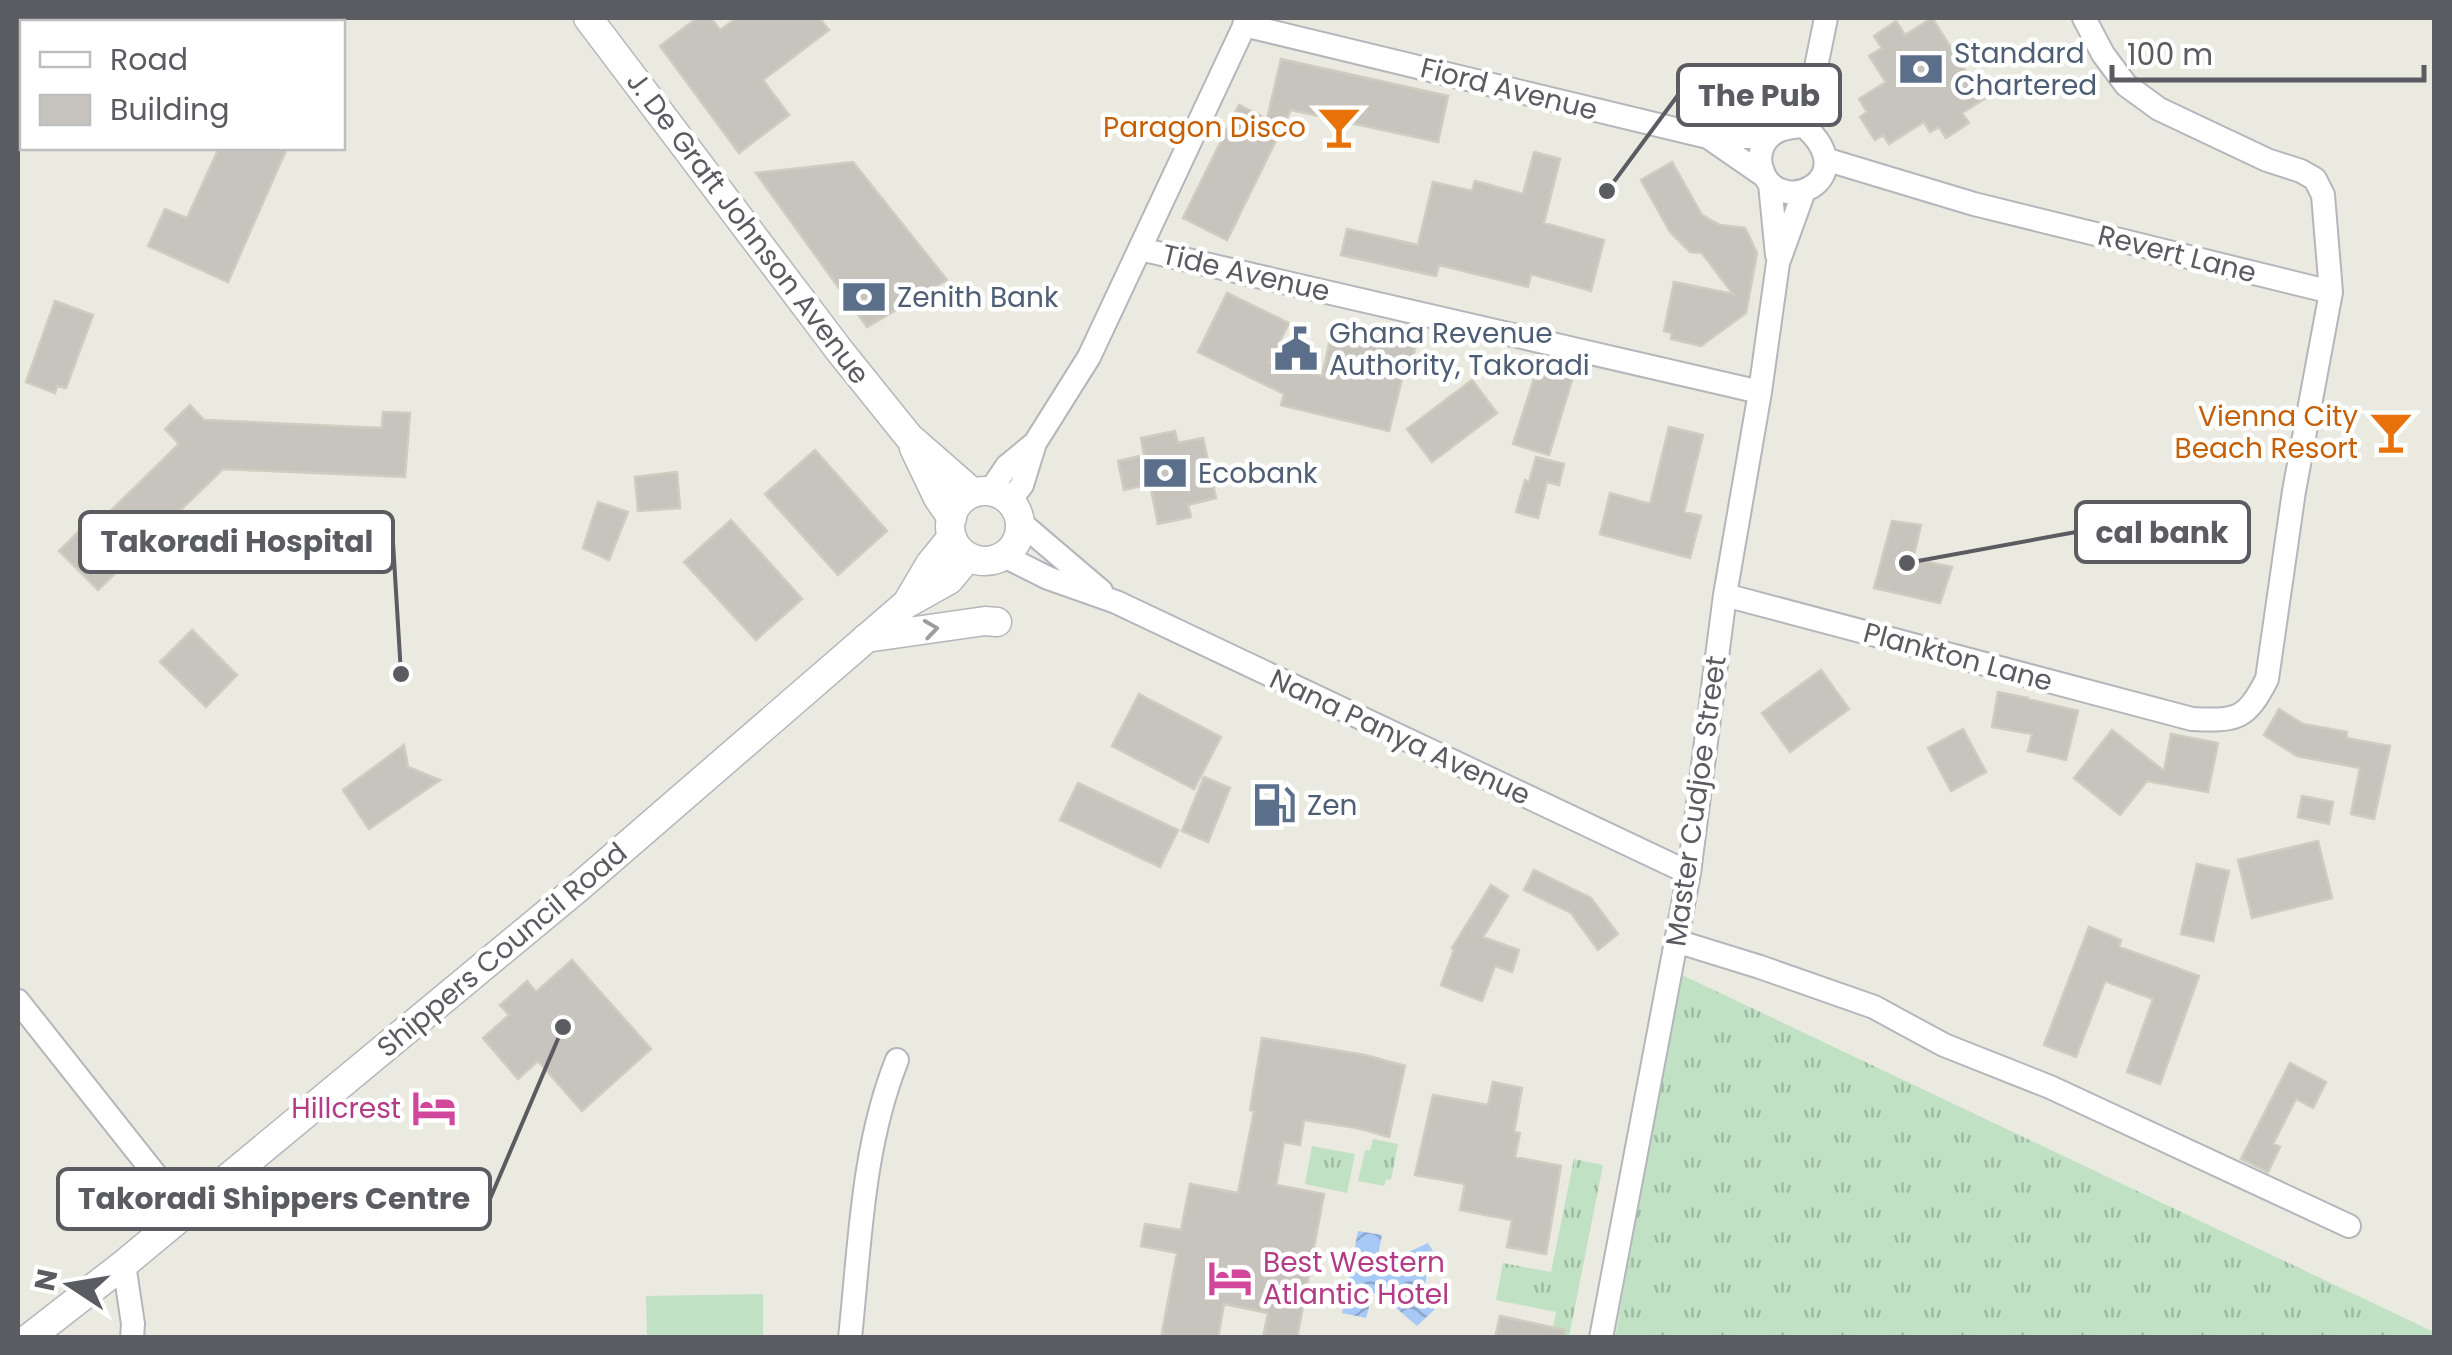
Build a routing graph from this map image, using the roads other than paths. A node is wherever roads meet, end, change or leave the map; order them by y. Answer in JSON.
{"nodes":[{"id":1,"x":588,"y":18,"type":"edge"},
{"id":2,"x":1826,"y":18,"type":"edge"},
{"id":3,"x":2084,"y":18,"type":"edge"},
{"id":4,"x":1246,"y":21,"type":"edge"},
{"id":5,"x":1804,"y":126,"type":"junction"},
{"id":6,"x":1708,"y":137,"type":"junction"},
{"id":7,"x":1769,"y":137,"type":"junction"},
{"id":8,"x":1828,"y":160,"type":"junction"},
{"id":9,"x":1767,"y":180,"type":"junction"},
{"id":10,"x":1804,"y":192,"type":"junction"},
{"id":11,"x":1140,"y":248,"type":"junction"},
{"id":12,"x":1778,"y":263,"type":"junction"},
{"id":13,"x":2331,"y":292,"type":"junction"},
{"id":14,"x":1760,"y":392,"type":"junction"},
{"id":15,"x":909,"y":438,"type":"junction"},
{"id":16,"x":998,"y":502,"type":"junction"},
{"id":17,"x":957,"y":537,"type":"junction"},
{"id":18,"x":1004,"y":556,"type":"junction"},
{"id":19,"x":1724,"y":596,"type":"junction"},
{"id":20,"x":1111,"y":600,"type":"junction"},
{"id":21,"x":998,"y":622,"type":"dead end"},
{"id":22,"x":865,"y":638,"type":"junction"},
{"id":23,"x":1689,"y":873,"type":"junction"},
{"id":24,"x":1676,"y":941,"type":"junction"},
{"id":25,"x":18,"y":1002,"type":"edge"},
{"id":26,"x":896,"y":1060,"type":"dead end"},
{"id":27,"x":185,"y":1212,"type":"junction"},
{"id":28,"x":2350,"y":1226,"type":"dead end"},
{"id":29,"x":124,"y":1264,"type":"junction"},
{"id":30,"x":30,"y":1338,"type":"edge"},
{"id":31,"x":132,"y":1338,"type":"edge"},
{"id":32,"x":850,"y":1338,"type":"edge"},
{"id":33,"x":1602,"y":1338,"type":"edge"}],
"edges":[{"from":1,"to":15,"type":"street","name":"J. De Graft Johnson Avenue"},
{"from":2,"to":5,"type":"street"},
{"from":3,"to":13,"type":"street"},
{"from":4,"to":6,"type":"street","name":"Fiord Avenue"},
{"from":4,"to":11,"type":"street"},
{"from":5,"to":7,"type":"street"},
{"from":5,"to":8,"type":"street"},
{"from":6,"to":7,"type":"street"},
{"from":6,"to":9,"type":"street","name":"Fiord Avenue"},
{"from":7,"to":9,"type":"street"},
{"from":8,"to":10,"type":"street"},
{"from":8,"to":13,"type":"street","name":"Revert Lane"},
{"from":9,"to":10,"type":"street"},
{"from":9,"to":12,"type":"street","name":"Master Cudjoe Street"},
{"from":10,"to":12,"type":"street","name":"Master Cudjoe Street"},
{"from":11,"to":14,"type":"street","name":"Tide Avenue"},
{"from":11,"to":16,"type":"street"},
{"from":12,"to":14,"type":"street","name":"Master Cudjoe Street"},
{"from":13,"to":19,"type":"street","name":"Plankton Lane"},
{"from":14,"to":19,"type":"street","name":"Master Cudjoe Street"},
{"from":15,"to":16,"type":"street","name":"J. De Graft Johnson Avenue"},
{"from":15,"to":17,"type":"street","name":"J. De Graft Johnson Avenue"},
{"from":16,"to":17,"type":"street"},
{"from":16,"to":18,"type":"street"},
{"from":16,"to":20,"type":"street","name":"Nana Panya Avenue"},
{"from":17,"to":18,"type":"street"},
{"from":17,"to":22,"type":"street","name":"Shippers Council Road"},
{"from":18,"to":20,"type":"street","name":"Nana Panya Avenue"},
{"from":19,"to":23,"type":"street","name":"Master Cudjoe Street"},
{"from":20,"to":23,"type":"street","name":"Nana Panya Avenue"},
{"from":22,"to":21,"type":"street","one_way":true},
{"from":22,"to":27,"type":"street","name":"Shippers Council Road"},
{"from":23,"to":24,"type":"street","name":"Master Cudjoe Street"},
{"from":24,"to":28,"type":"street"},
{"from":24,"to":33,"type":"street","name":"Master Cudjoe Street"},
{"from":25,"to":27,"type":"street"},
{"from":26,"to":32,"type":"street"},
{"from":27,"to":29,"type":"street","name":"Shippers Council Road"},
{"from":29,"to":30,"type":"street","name":"Shippers Council Road"},
{"from":29,"to":31,"type":"street"}]}
